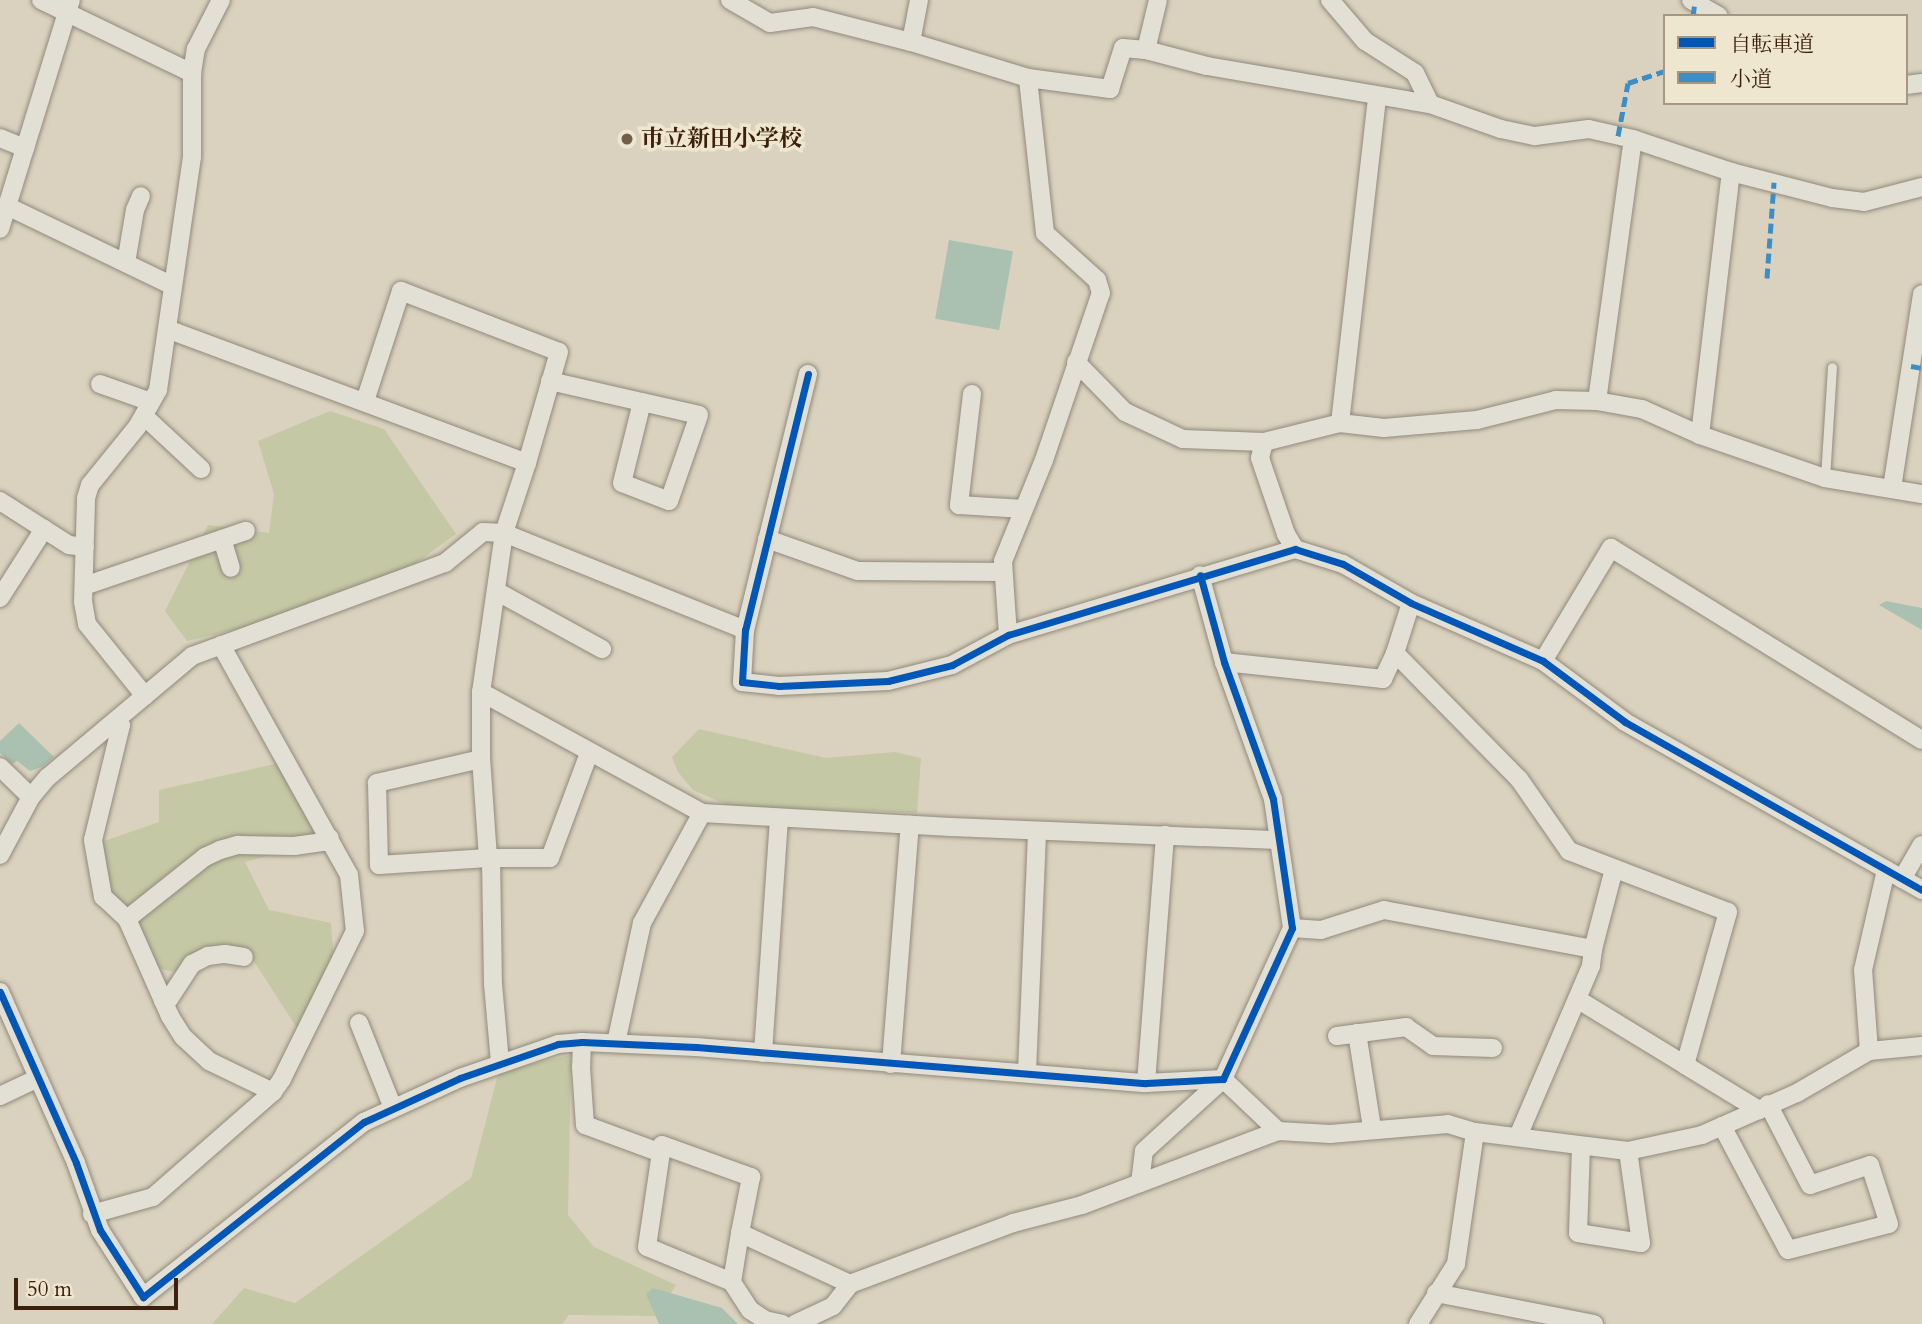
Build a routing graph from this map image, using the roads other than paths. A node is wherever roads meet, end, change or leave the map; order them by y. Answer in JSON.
{"nodes":[{"id":1,"x":41,"y":0,"type":"edge"},
{"id":2,"x":221,"y":0,"type":"edge"},
{"id":3,"x":730,"y":0,"type":"edge"},
{"id":4,"x":919,"y":0,"type":"edge"},
{"id":5,"x":1158,"y":0,"type":"edge"},
{"id":6,"x":1330,"y":0,"type":"edge"},
{"id":7,"x":1691,"y":0,"type":"edge"},
{"id":8,"x":69,"y":5,"type":"edge"},
{"id":9,"x":1716,"y":14,"type":"edge"},
{"id":10,"x":911,"y":42,"type":"junction"},
{"id":11,"x":1146,"y":50,"type":"junction"},
{"id":12,"x":192,"y":73,"type":"junction"},
{"id":13,"x":1028,"y":78,"type":"junction"},
{"id":14,"x":1377,"y":97,"type":"junction"},
{"id":15,"x":1430,"y":104,"type":"junction"},
{"id":16,"x":0,"y":138,"type":"edge"},
{"id":17,"x":1633,"y":139,"type":"junction"},
{"id":18,"x":25,"y":148,"type":"junction"},
{"id":19,"x":1731,"y":172,"type":"junction"},
{"id":20,"x":1922,"y":187,"type":"edge"},
{"id":21,"x":141,"y":196,"type":"dead end"},
{"id":22,"x":7,"y":206,"type":"junction"},
{"id":23,"x":0,"y":229,"type":"edge"},
{"id":24,"x":126,"y":263,"type":"junction"},
{"id":25,"x":173,"y":286,"type":"junction"},
{"id":26,"x":1922,"y":294,"type":"edge"},
{"id":27,"x":167,"y":329,"type":"junction"},
{"id":28,"x":1076,"y":362,"type":"junction"},
{"id":29,"x":1832,"y":367,"type":"dead end"},
{"id":30,"x":808,"y":374,"type":"dead end"},
{"id":31,"x":550,"y":381,"type":"junction"},
{"id":32,"x":100,"y":384,"type":"dead end"},
{"id":33,"x":972,"y":394,"type":"dead end"},
{"id":34,"x":365,"y":401,"type":"junction"},
{"id":35,"x":642,"y":401,"type":"junction"},
{"id":36,"x":1597,"y":401,"type":"junction"},
{"id":37,"x":147,"y":409,"type":"junction"},
{"id":38,"x":1340,"y":423,"type":"junction"},
{"id":39,"x":1700,"y":435,"type":"junction"},
{"id":40,"x":1264,"y":442,"type":"junction"},
{"id":41,"x":527,"y":463,"type":"junction"},
{"id":42,"x":201,"y":469,"type":"dead end"},
{"id":43,"x":1825,"y":478,"type":"junction"},
{"id":44,"x":1892,"y":488,"type":"junction"},
{"id":45,"x":1922,"y":494,"type":"edge"},
{"id":46,"x":0,"y":501,"type":"edge"},
{"id":47,"x":1024,"y":509,"type":"junction"},
{"id":48,"x":44,"y":529,"type":"junction"},
{"id":49,"x":246,"y":531,"type":"dead end"},
{"id":50,"x":504,"y":533,"type":"junction"},
{"id":51,"x":222,"y":539,"type":"junction"},
{"id":52,"x":767,"y":539,"type":"junction"},
{"id":53,"x":85,"y":547,"type":"junction"},
{"id":54,"x":1295,"y":550,"type":"junction"},
{"id":55,"x":231,"y":568,"type":"dead end"},
{"id":56,"x":1001,"y":572,"type":"junction"},
{"id":57,"x":1200,"y":575,"type":"junction"},
{"id":58,"x":84,"y":586,"type":"junction"},
{"id":59,"x":496,"y":591,"type":"junction"},
{"id":60,"x":0,"y":597,"type":"edge"},
{"id":61,"x":1411,"y":603,"type":"junction"},
{"id":62,"x":745,"y":630,"type":"junction"},
{"id":63,"x":1008,"y":635,"type":"junction"},
{"id":64,"x":221,"y":645,"type":"junction"},
{"id":65,"x":602,"y":649,"type":"dead end"},
{"id":66,"x":1395,"y":653,"type":"junction"},
{"id":67,"x":1544,"y":661,"type":"junction"},
{"id":68,"x":1224,"y":662,"type":"junction"},
{"id":69,"x":481,"y":692,"type":"junction"},
{"id":70,"x":145,"y":696,"type":"junction"},
{"id":71,"x":117,"y":720,"type":"junction"},
{"id":72,"x":1922,"y":740,"type":"edge"},
{"id":73,"x":589,"y":753,"type":"junction"},
{"id":74,"x":481,"y":759,"type":"junction"},
{"id":75,"x":0,"y":767,"type":"edge"},
{"id":76,"x":31,"y":797,"type":"junction"},
{"id":77,"x":702,"y":813,"type":"junction"},
{"id":78,"x":779,"y":819,"type":"junction"},
{"id":79,"x":910,"y":825,"type":"junction"},
{"id":80,"x":1037,"y":831,"type":"junction"},
{"id":81,"x":1165,"y":835,"type":"junction"},
{"id":82,"x":330,"y":838,"type":"junction"},
{"id":83,"x":1278,"y":840,"type":"junction"},
{"id":84,"x":1922,"y":845,"type":"edge"},
{"id":85,"x":0,"y":855,"type":"edge"},
{"id":86,"x":489,"y":858,"type":"junction"},
{"id":87,"x":1614,"y":869,"type":"junction"},
{"id":88,"x":1894,"y":874,"type":"junction"},
{"id":89,"x":1922,"y":890,"type":"edge"},
{"id":90,"x":127,"y":919,"type":"junction"},
{"id":91,"x":1292,"y":928,"type":"junction"},
{"id":92,"x":1593,"y":949,"type":"junction"},
{"id":93,"x":244,"y":957,"type":"dead end"},
{"id":94,"x":0,"y":992,"type":"edge"},
{"id":95,"x":1577,"y":999,"type":"junction"},
{"id":96,"x":163,"y":1002,"type":"junction"},
{"id":97,"x":359,"y":1023,"type":"dead end"},
{"id":98,"x":1357,"y":1033,"type":"junction"},
{"id":99,"x":1337,"y":1036,"type":"dead end"},
{"id":100,"x":582,"y":1042,"type":"junction"},
{"id":101,"x":616,"y":1043,"type":"junction"},
{"id":102,"x":1922,"y":1046,"type":"edge"},
{"id":103,"x":1493,"y":1048,"type":"dead end"},
{"id":104,"x":1869,"y":1052,"type":"junction"},
{"id":105,"x":762,"y":1053,"type":"junction"},
{"id":106,"x":500,"y":1062,"type":"junction"},
{"id":107,"x":891,"y":1064,"type":"junction"},
{"id":108,"x":1685,"y":1065,"type":"junction"},
{"id":109,"x":1027,"y":1072,"type":"junction"},
{"id":110,"x":38,"y":1078,"type":"junction"},
{"id":111,"x":1223,"y":1079,"type":"junction"},
{"id":112,"x":1146,"y":1083,"type":"junction"},
{"id":113,"x":273,"y":1092,"type":"junction"},
{"id":114,"x":0,"y":1096,"type":"edge"},
{"id":115,"x":1763,"y":1107,"type":"junction"},
{"id":116,"x":393,"y":1108,"type":"junction"},
{"id":117,"x":1723,"y":1126,"type":"junction"},
{"id":118,"x":1372,"y":1128,"type":"junction"},
{"id":119,"x":1278,"y":1131,"type":"junction"},
{"id":120,"x":1475,"y":1132,"type":"junction"},
{"id":121,"x":1518,"y":1136,"type":"junction"},
{"id":122,"x":1581,"y":1147,"type":"junction"},
{"id":123,"x":1628,"y":1152,"type":"junction"},
{"id":124,"x":661,"y":1153,"type":"junction"},
{"id":125,"x":1140,"y":1183,"type":"junction"},
{"id":126,"x":92,"y":1214,"type":"junction"},
{"id":127,"x":740,"y":1233,"type":"junction"},
{"id":128,"x":732,"y":1282,"type":"junction"},
{"id":129,"x":850,"y":1284,"type":"junction"},
{"id":130,"x":1436,"y":1293,"type":"junction"},
{"id":131,"x":771,"y":1323,"type":"edge"},
{"id":132,"x":795,"y":1324,"type":"edge"},
{"id":133,"x":1418,"y":1324,"type":"edge"},
{"id":134,"x":1594,"y":1324,"type":"edge"}],
"edges":[{"from":1,"to":8,"type":"street"},
{"from":2,"to":12,"type":"street"},
{"from":3,"to":10,"type":"street"},
{"from":4,"to":10,"type":"street"},
{"from":5,"to":11,"type":"street"},
{"from":6,"to":15,"type":"street"},
{"from":7,"to":9,"type":"street"},
{"from":8,"to":12,"type":"street"},
{"from":8,"to":18,"type":"street"},
{"from":10,"to":13,"type":"street"},
{"from":11,"to":13,"type":"street"},
{"from":11,"to":14,"type":"street"},
{"from":12,"to":25,"type":"street"},
{"from":13,"to":28,"type":"street"},
{"from":14,"to":15,"type":"street"},
{"from":14,"to":38,"type":"street"},
{"from":15,"to":17,"type":"street"},
{"from":16,"to":18,"type":"street"},
{"from":17,"to":19,"type":"street"},
{"from":17,"to":36,"type":"street"},
{"from":18,"to":22,"type":"street"},
{"from":19,"to":20,"type":"street"},
{"from":19,"to":39,"type":"street"},
{"from":21,"to":24,"type":"street"},
{"from":22,"to":23,"type":"street"},
{"from":22,"to":24,"type":"street"},
{"from":24,"to":25,"type":"street"},
{"from":25,"to":27,"type":"street"},
{"from":26,"to":44,"type":"street"},
{"from":27,"to":34,"type":"street"},
{"from":27,"to":37,"type":"street"},
{"from":28,"to":40,"type":"street"},
{"from":28,"to":47,"type":"street"},
{"from":29,"to":43,"type":"lane"},
{"from":30,"to":52,"type":"street"},
{"from":31,"to":34,"type":"street"},
{"from":31,"to":35,"type":"street"},
{"from":31,"to":41,"type":"street"},
{"from":32,"to":37,"type":"street"},
{"from":33,"to":47,"type":"street"},
{"from":34,"to":41,"type":"street"},
{"from":35,"to":35,"type":"street"},
{"from":36,"to":38,"type":"street"},
{"from":36,"to":39,"type":"street"},
{"from":37,"to":42,"type":"street"},
{"from":37,"to":53,"type":"street"},
{"from":38,"to":40,"type":"street"},
{"from":39,"to":43,"type":"street"},
{"from":40,"to":54,"type":"street"},
{"from":41,"to":50,"type":"street"},
{"from":43,"to":44,"type":"street"},
{"from":44,"to":45,"type":"street"},
{"from":46,"to":48,"type":"street"},
{"from":47,"to":56,"type":"street"},
{"from":48,"to":53,"type":"street"},
{"from":48,"to":60,"type":"street"},
{"from":49,"to":51,"type":"street"},
{"from":50,"to":59,"type":"street"},
{"from":50,"to":62,"type":"street"},
{"from":50,"to":64,"type":"street"},
{"from":51,"to":55,"type":"street"},
{"from":51,"to":58,"type":"street"},
{"from":52,"to":56,"type":"street"},
{"from":52,"to":62,"type":"street"},
{"from":53,"to":58,"type":"street"},
{"from":54,"to":57,"type":"street"},
{"from":54,"to":61,"type":"street"},
{"from":56,"to":63,"type":"street"},
{"from":57,"to":63,"type":"street"},
{"from":57,"to":68,"type":"street"},
{"from":58,"to":70,"type":"street"},
{"from":59,"to":65,"type":"street"},
{"from":59,"to":69,"type":"street"},
{"from":61,"to":66,"type":"street"},
{"from":61,"to":67,"type":"street"},
{"from":62,"to":63,"type":"street"},
{"from":64,"to":70,"type":"street"},
{"from":64,"to":82,"type":"street"},
{"from":66,"to":68,"type":"street"},
{"from":66,"to":87,"type":"street"},
{"from":67,"to":72,"type":"street"},
{"from":67,"to":88,"type":"street"},
{"from":68,"to":83,"type":"street"},
{"from":69,"to":73,"type":"street"},
{"from":69,"to":74,"type":"street"},
{"from":70,"to":71,"type":"street"},
{"from":71,"to":76,"type":"street"},
{"from":71,"to":90,"type":"street"},
{"from":73,"to":77,"type":"street"},
{"from":73,"to":86,"type":"street"},
{"from":74,"to":86,"type":"street"},
{"from":74,"to":86,"type":"street"},
{"from":75,"to":76,"type":"street"},
{"from":76,"to":85,"type":"street"},
{"from":77,"to":78,"type":"street"},
{"from":77,"to":101,"type":"street"},
{"from":78,"to":79,"type":"street"},
{"from":78,"to":105,"type":"street"},
{"from":79,"to":80,"type":"street"},
{"from":79,"to":107,"type":"street"},
{"from":80,"to":81,"type":"street"},
{"from":80,"to":109,"type":"street"},
{"from":81,"to":83,"type":"street"},
{"from":81,"to":112,"type":"street"},
{"from":82,"to":90,"type":"street"},
{"from":82,"to":113,"type":"street"},
{"from":83,"to":91,"type":"street"},
{"from":84,"to":88,"type":"street"},
{"from":86,"to":106,"type":"street"},
{"from":87,"to":92,"type":"street"},
{"from":87,"to":108,"type":"street"},
{"from":88,"to":89,"type":"street"},
{"from":88,"to":104,"type":"street"},
{"from":90,"to":96,"type":"street"},
{"from":91,"to":92,"type":"street"},
{"from":91,"to":111,"type":"street"},
{"from":92,"to":95,"type":"street"},
{"from":93,"to":96,"type":"street"},
{"from":94,"to":110,"type":"street"},
{"from":95,"to":108,"type":"street"},
{"from":95,"to":121,"type":"street"},
{"from":96,"to":113,"type":"street"},
{"from":97,"to":116,"type":"street"},
{"from":98,"to":99,"type":"street"},
{"from":98,"to":103,"type":"street"},
{"from":98,"to":118,"type":"street"},
{"from":100,"to":101,"type":"street"},
{"from":100,"to":106,"type":"street"},
{"from":100,"to":124,"type":"street"},
{"from":101,"to":105,"type":"street"},
{"from":102,"to":104,"type":"street"},
{"from":104,"to":115,"type":"street"},
{"from":105,"to":107,"type":"street"},
{"from":106,"to":116,"type":"street"},
{"from":107,"to":109,"type":"street"},
{"from":108,"to":115,"type":"street"},
{"from":109,"to":112,"type":"street"},
{"from":110,"to":114,"type":"street"},
{"from":110,"to":126,"type":"street"},
{"from":111,"to":112,"type":"street"},
{"from":111,"to":119,"type":"street"},
{"from":111,"to":125,"type":"street"},
{"from":113,"to":126,"type":"street"},
{"from":115,"to":117,"type":"street"},
{"from":115,"to":117,"type":"street"},
{"from":116,"to":126,"type":"street"},
{"from":117,"to":123,"type":"street"},
{"from":118,"to":119,"type":"street"},
{"from":118,"to":120,"type":"street"},
{"from":119,"to":125,"type":"street"},
{"from":120,"to":121,"type":"street"},
{"from":120,"to":130,"type":"street"},
{"from":121,"to":122,"type":"street"},
{"from":122,"to":123,"type":"street"},
{"from":122,"to":123,"type":"street"},
{"from":124,"to":127,"type":"street"},
{"from":124,"to":128,"type":"street"},
{"from":125,"to":129,"type":"street"},
{"from":127,"to":128,"type":"street"},
{"from":127,"to":129,"type":"street"},
{"from":128,"to":131,"type":"street"},
{"from":129,"to":132,"type":"street"},
{"from":130,"to":133,"type":"street"},
{"from":130,"to":134,"type":"street"}]}
